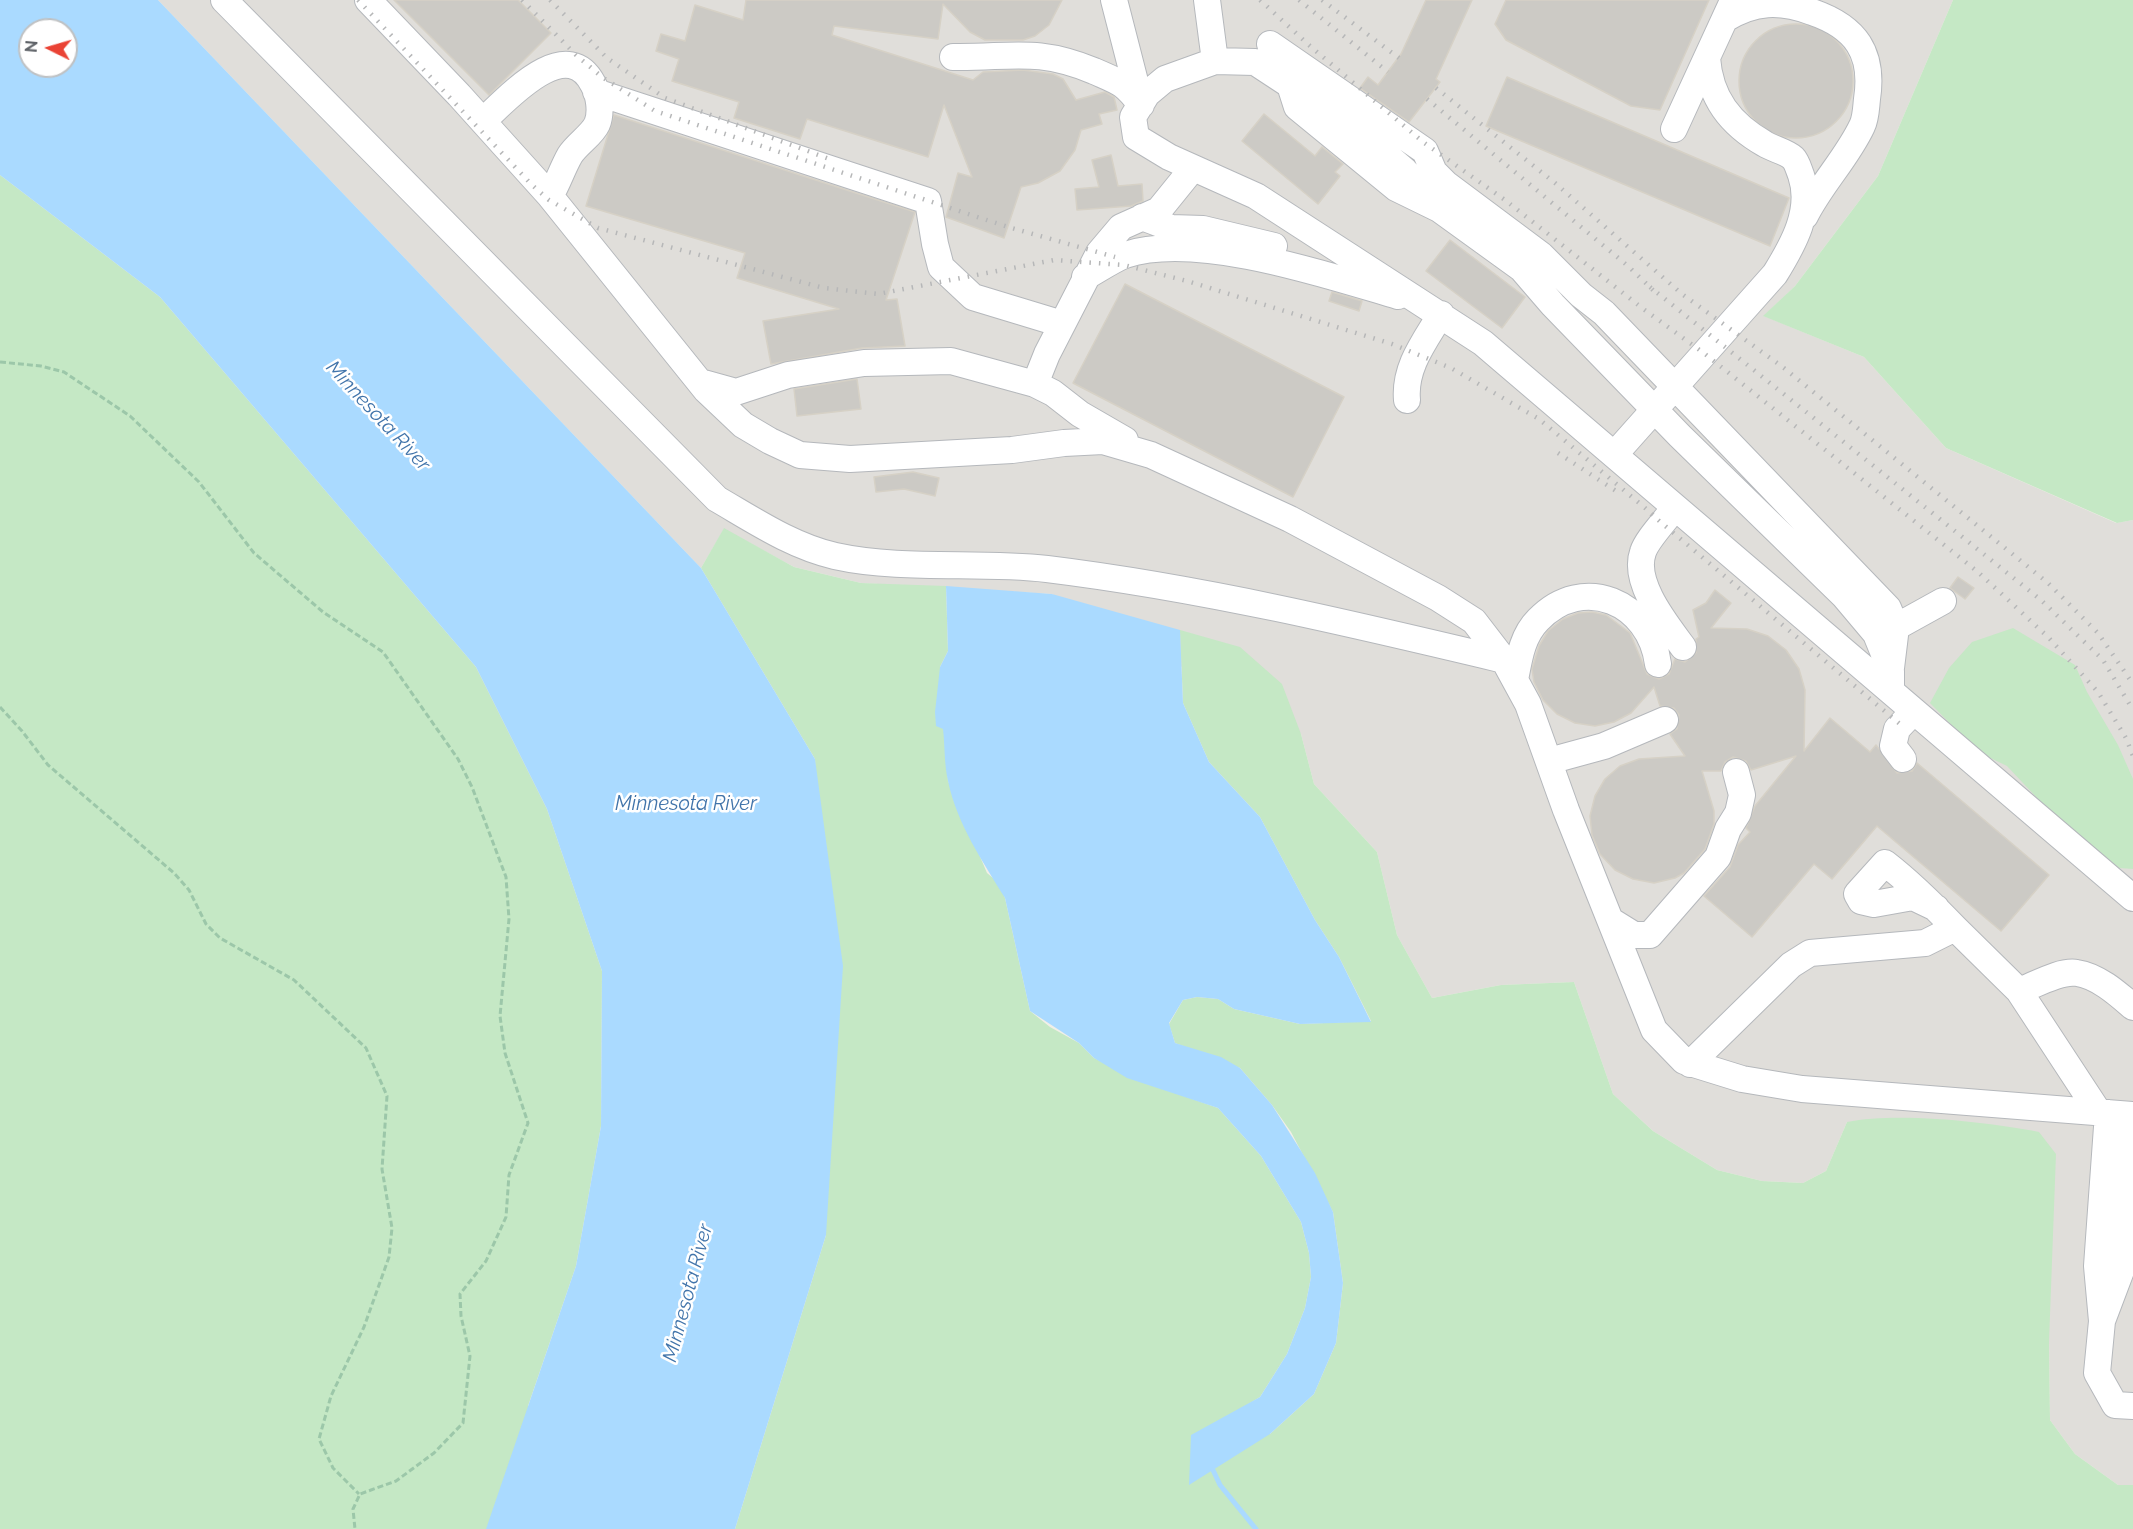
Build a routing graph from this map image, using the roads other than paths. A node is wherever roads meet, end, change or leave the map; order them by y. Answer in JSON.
{"nodes":[{"id":1,"x":224,"y":0,"type":"edge"},
{"id":2,"x":368,"y":0,"type":"edge"},
{"id":3,"x":1114,"y":0,"type":"edge"},
{"id":4,"x":1207,"y":0,"type":"edge"},
{"id":5,"x":1790,"y":2,"type":"edge"},
{"id":6,"x":1729,"y":10,"type":"edge"},
{"id":7,"x":1270,"y":44,"type":"dead end"},
{"id":8,"x":953,"y":57,"type":"dead end"},
{"id":9,"x":1707,"y":58,"type":"junction"},
{"id":10,"x":1215,"y":61,"type":"junction"},
{"id":11,"x":596,"y":92,"type":"junction"},
{"id":12,"x":1141,"y":105,"type":"junction"},
{"id":13,"x":483,"y":122,"type":"junction"},
{"id":14,"x":1674,"y":129,"type":"dead end"},
{"id":15,"x":1193,"y":168,"type":"junction"},
{"id":16,"x":550,"y":196,"type":"junction"},
{"id":17,"x":1142,"y":217,"type":"junction"},
{"id":18,"x":1799,"y":228,"type":"junction"},
{"id":19,"x":1085,"y":277,"type":"junction"},
{"id":20,"x":1425,"y":304,"type":"junction"},
{"id":21,"x":1062,"y":324,"type":"junction"},
{"id":22,"x":698,"y":382,"type":"junction"},
{"id":23,"x":1035,"y":384,"type":"junction"},
{"id":24,"x":1675,"y":387,"type":"junction"},
{"id":25,"x":736,"y":392,"type":"junction"},
{"id":26,"x":1407,"y":400,"type":"dead end"},
{"id":27,"x":1655,"y":409,"type":"junction"},
{"id":28,"x":743,"y":425,"type":"junction"},
{"id":29,"x":1151,"y":455,"type":"junction"},
{"id":30,"x":1614,"y":455,"type":"junction"},
{"id":31,"x":1675,"y":507,"type":"junction"},
{"id":32,"x":1943,"y":601,"type":"dead end"},
{"id":33,"x":1896,"y":627,"type":"junction"},
{"id":34,"x":1683,"y":648,"type":"dead end"},
{"id":35,"x":1658,"y":664,"type":"dead end"},
{"id":36,"x":1510,"y":670,"type":"junction"},
{"id":37,"x":1891,"y":683,"type":"junction"},
{"id":38,"x":1914,"y":711,"type":"junction"},
{"id":39,"x":1665,"y":720,"type":"dead end"},
{"id":40,"x":1903,"y":759,"type":"dead end"},
{"id":41,"x":1549,"y":761,"type":"junction"},
{"id":42,"x":1736,"y":772,"type":"dead end"},
{"id":43,"x":2133,"y":898,"type":"edge"},
{"id":44,"x":1936,"y":908,"type":"dead end"},
{"id":45,"x":1613,"y":922,"type":"junction"},
{"id":46,"x":1954,"y":928,"type":"junction"},
{"id":47,"x":2019,"y":991,"type":"junction"},
{"id":48,"x":2133,"y":1007,"type":"edge"},
{"id":49,"x":1690,"y":1064,"type":"junction"},
{"id":50,"x":2113,"y":1114,"type":"edge"},
{"id":51,"x":2133,"y":1406,"type":"edge"}],
"edges":[{"from":1,"to":36,"type":"lane"},
{"from":2,"to":13,"type":"lane"},
{"from":3,"to":12,"type":"lane"},
{"from":4,"to":10,"type":"lane"},
{"from":5,"to":6,"type":"lane"},
{"from":5,"to":18,"type":"lane"},
{"from":6,"to":9,"type":"lane"},
{"from":7,"to":24,"type":"lane"},
{"from":8,"to":12,"type":"lane"},
{"from":9,"to":14,"type":"lane"},
{"from":9,"to":18,"type":"lane"},
{"from":10,"to":12,"type":"lane"},
{"from":10,"to":27,"type":"lane"},
{"from":11,"to":13,"type":"lane"},
{"from":11,"to":16,"type":"lane"},
{"from":11,"to":21,"type":"lane"},
{"from":12,"to":15,"type":"lane"},
{"from":13,"to":16,"type":"lane"},
{"from":15,"to":17,"type":"lane"},
{"from":15,"to":20,"type":"lane"},
{"from":16,"to":22,"type":"lane"},
{"from":17,"to":19,"type":"lane"},
{"from":17,"to":20,"type":"lane"},
{"from":18,"to":24,"type":"lane"},
{"from":19,"to":20,"type":"lane"},
{"from":19,"to":21,"type":"lane"},
{"from":20,"to":26,"type":"lane"},
{"from":20,"to":30,"type":"lane"},
{"from":21,"to":23,"type":"lane"},
{"from":22,"to":25,"type":"lane"},
{"from":22,"to":28,"type":"lane"},
{"from":23,"to":25,"type":"lane"},
{"from":23,"to":29,"type":"lane"},
{"from":24,"to":27,"type":"lane"},
{"from":24,"to":33,"type":"lane"},
{"from":25,"to":28,"type":"lane"},
{"from":27,"to":30,"type":"lane"},
{"from":27,"to":37,"type":"lane"},
{"from":28,"to":29,"type":"lane"},
{"from":29,"to":36,"type":"lane"},
{"from":30,"to":31,"type":"lane"},
{"from":31,"to":34,"type":"lane"},
{"from":31,"to":37,"type":"lane"},
{"from":32,"to":33,"type":"lane"},
{"from":33,"to":37,"type":"lane"},
{"from":35,"to":36,"type":"lane"},
{"from":36,"to":41,"type":"lane"},
{"from":37,"to":38,"type":"lane"},
{"from":38,"to":40,"type":"lane"},
{"from":38,"to":43,"type":"lane"},
{"from":39,"to":41,"type":"lane"},
{"from":41,"to":45,"type":"lane"},
{"from":42,"to":45,"type":"lane"},
{"from":44,"to":46,"type":"lane"},
{"from":45,"to":49,"type":"lane"},
{"from":46,"to":47,"type":"lane"},
{"from":46,"to":49,"type":"lane"},
{"from":47,"to":48,"type":"lane"},
{"from":47,"to":50,"type":"lane"},
{"from":49,"to":50,"type":"lane"},
{"from":50,"to":51,"type":"lane"}]}
